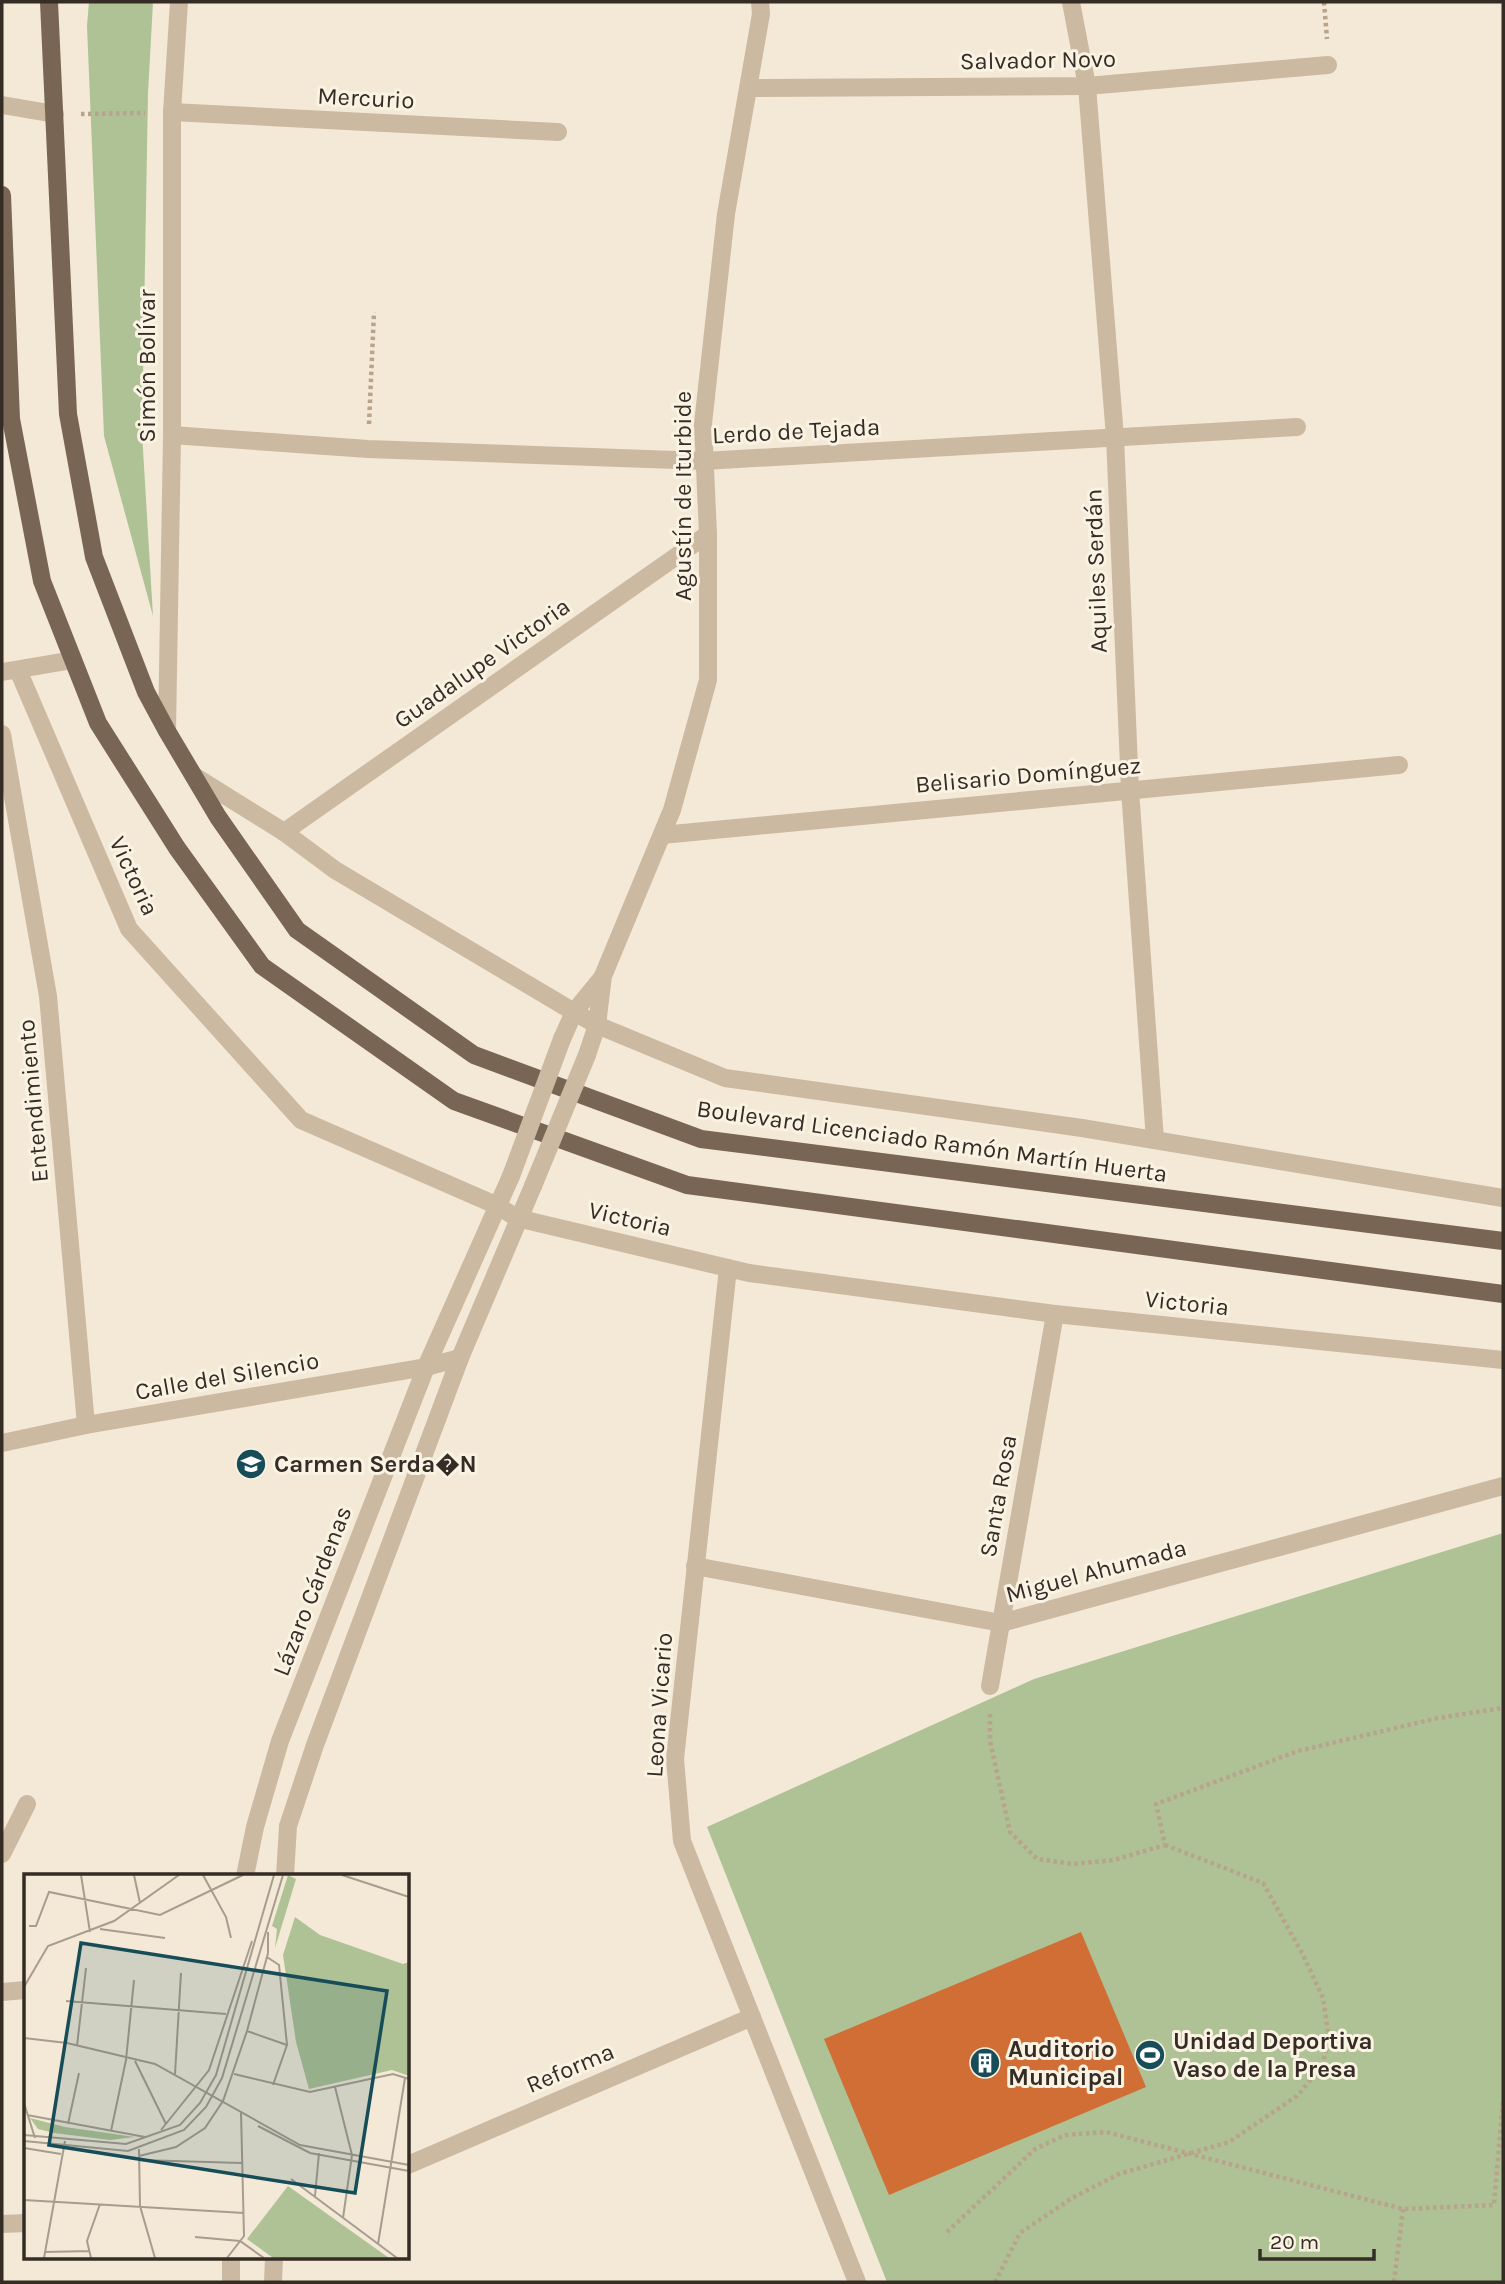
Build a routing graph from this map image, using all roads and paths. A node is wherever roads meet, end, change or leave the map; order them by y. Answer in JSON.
{"nodes":[{"id":1,"x":49,"y":2,"type":"edge"},
{"id":2,"x":179,"y":2,"type":"edge"},
{"id":3,"x":760,"y":2,"type":"edge"},
{"id":4,"x":1071,"y":2,"type":"edge"},
{"id":5,"x":1324,"y":2,"type":"edge"},
{"id":6,"x":1328,"y":65,"type":"joint"},
{"id":7,"x":1087,"y":86,"type":"junction"},
{"id":8,"x":748,"y":88,"type":"junction"},
{"id":9,"x":2,"y":105,"type":"edge"},
{"id":10,"x":172,"y":112,"type":"junction"},
{"id":11,"x":55,"y":114,"type":"junction"},
{"id":12,"x":558,"y":132,"type":"dead end"},
{"id":13,"x":2,"y":195,"type":"edge"},
{"id":14,"x":374,"y":313,"type":"dead end"},
{"id":15,"x":1297,"y":427,"type":"dead end"},
{"id":16,"x":172,"y":435,"type":"junction"},
{"id":17,"x":1115,"y":437,"type":"junction"},
{"id":18,"x":368,"y":449,"type":"junction"},
{"id":19,"x":704,"y":461,"type":"junction"},
{"id":20,"x":708,"y":534,"type":"junction"},
{"id":21,"x":73,"y":660,"type":"junction"},
{"id":22,"x":10,"y":671,"type":"edge"},
{"id":23,"x":167,"y":732,"type":"junction"},
{"id":24,"x":2,"y":734,"type":"edge"},
{"id":25,"x":1399,"y":765,"type":"dead end"},
{"id":26,"x":194,"y":776,"type":"junction"},
{"id":27,"x":1130,"y":790,"type":"junction"},
{"id":28,"x":284,"y":832,"type":"junction"},
{"id":29,"x":662,"y":835,"type":"junction"},
{"id":30,"x":603,"y":976,"type":"junction"},
{"id":31,"x":574,"y":1012,"type":"junction"},
{"id":32,"x":597,"y":1025,"type":"junction"},
{"id":33,"x":562,"y":1039,"type":"joint"},
{"id":34,"x":1154,"y":1140,"type":"junction"},
{"id":35,"x":1503,"y":1198,"type":"edge"},
{"id":36,"x":498,"y":1206,"type":"junction"},
{"id":37,"x":517,"y":1218,"type":"junction"},
{"id":38,"x":1503,"y":1241,"type":"edge"},
{"id":39,"x":728,"y":1268,"type":"junction"},
{"id":40,"x":1503,"y":1294,"type":"edge"},
{"id":41,"x":1055,"y":1314,"type":"junction"},
{"id":42,"x":460,"y":1358,"type":"junction"},
{"id":43,"x":1503,"y":1360,"type":"edge"},
{"id":44,"x":426,"y":1367,"type":"junction"},
{"id":45,"x":86,"y":1425,"type":"junction"},
{"id":46,"x":2,"y":1443,"type":"edge"},
{"id":47,"x":1503,"y":1486,"type":"edge"},
{"id":48,"x":695,"y":1566,"type":"junction"},
{"id":49,"x":1001,"y":1623,"type":"junction"},
{"id":50,"x":990,"y":1686,"type":"joint"},
{"id":51,"x":1503,"y":1708,"type":"edge"},
{"id":52,"x":27,"y":1804,"type":"dead end"},
{"id":53,"x":1165,"y":1846,"type":"junction"},
{"id":54,"x":2,"y":1854,"type":"edge"},
{"id":55,"x":245,"y":1874,"type":"edge"},
{"id":56,"x":285,"y":1874,"type":"edge"},
{"id":57,"x":24,"y":1990,"type":"edge"},
{"id":58,"x":2,"y":1992,"type":"edge"},
{"id":59,"x":752,"y":2017,"type":"junction"},
{"id":60,"x":1503,"y":2101,"type":"edge"},
{"id":61,"x":1186,"y":2154,"type":"junction"},
{"id":62,"x":410,"y":2164,"type":"edge"},
{"id":63,"x":1403,"y":2209,"type":"junction"},
{"id":64,"x":24,"y":2223,"type":"edge"},
{"id":65,"x":2,"y":2224,"type":"edge"},
{"id":66,"x":947,"y":2232,"type":"dead end"},
{"id":67,"x":231,"y":2260,"type":"edge"},
{"id":68,"x":274,"y":2260,"type":"edge"},
{"id":69,"x":231,"y":2282,"type":"edge"},
{"id":70,"x":273,"y":2282,"type":"edge"},
{"id":71,"x":857,"y":2282,"type":"edge"},
{"id":72,"x":995,"y":2282,"type":"edge"},
{"id":73,"x":1394,"y":2282,"type":"edge"}],
"edges":[{"from":1,"to":11,"type":"main road","name":"Boulevard Licenciado Ramón Martín Huerta"},
{"from":2,"to":10,"type":"street","name":"Simón Bolívar"},
{"from":3,"to":8,"type":"street","name":"Agustín de Iturbide"},
{"from":4,"to":7,"type":"street","name":"Aquiles Serdán"},
{"from":5,"to":6,"type":"path"},
{"from":6,"to":7,"type":"street","name":"Salvador Novo"},
{"from":7,"to":8,"type":"street","name":"Salvador Novo"},
{"from":7,"to":17,"type":"street","name":"Aquiles Serdán"},
{"from":8,"to":19,"type":"street","name":"Agustín de Iturbide"},
{"from":9,"to":11,"type":"street"},
{"from":10,"to":11,"type":"path"},
{"from":10,"to":12,"type":"street","name":"Mercurio"},
{"from":10,"to":16,"type":"street","name":"Simón Bolívar"},
{"from":11,"to":23,"type":"main road","name":"Boulevard Licenciado Ramón Martín Huerta"},
{"from":13,"to":21,"type":"main road"},
{"from":14,"to":18,"type":"path"},
{"from":15,"to":17,"type":"street","name":"Lerdo de Tejada"},
{"from":16,"to":18,"type":"street","name":"Lerdo de Tejada"},
{"from":16,"to":23,"type":"street","name":"Simón Bolívar"},
{"from":17,"to":19,"type":"street","name":"Lerdo de Tejada"},
{"from":17,"to":27,"type":"street","name":"Aquiles Serdán"},
{"from":18,"to":19,"type":"street","name":"Lerdo de Tejada"},
{"from":19,"to":20,"type":"street","name":"Agustín de Iturbide"},
{"from":20,"to":28,"type":"street","name":"Guadalupe Victoria"},
{"from":20,"to":29,"type":"street","name":"Agustín de Iturbide"},
{"from":21,"to":22,"type":"street"},
{"from":21,"to":40,"type":"main road"},
{"from":22,"to":36,"type":"street","name":"Victoria"},
{"from":23,"to":26,"type":"main road","name":"Boulevard Licenciado Ramón Martín Huerta"},
{"from":24,"to":45,"type":"street","name":"Entendimiento"},
{"from":25,"to":27,"type":"street","name":"Belisario Domínguez"},
{"from":26,"to":28,"type":"street"},
{"from":26,"to":38,"type":"main road","name":"Boulevard Licenciado Ramón Martín Huerta"},
{"from":27,"to":29,"type":"street","name":"Belisario Domínguez"},
{"from":27,"to":34,"type":"street","name":"Aquiles Serdán"},
{"from":28,"to":31,"type":"street"},
{"from":29,"to":30,"type":"street","name":"Agustín de Iturbide"},
{"from":30,"to":31,"type":"street","name":"Agustín de Iturbide"},
{"from":30,"to":32,"type":"street","name":"Agustín de Iturbide"},
{"from":31,"to":32,"type":"street"},
{"from":31,"to":33,"type":"street","name":"Agustín de Iturbide"},
{"from":32,"to":34,"type":"street"},
{"from":32,"to":37,"type":"street","name":"Agustín de Iturbide","bridge":true},
{"from":33,"to":36,"type":"street","name":"Lázaro Cárdenas","bridge":true},
{"from":34,"to":35,"type":"street"},
{"from":36,"to":37,"type":"street","name":"Victoria"},
{"from":36,"to":44,"type":"street","name":"Lázaro Cárdenas"},
{"from":37,"to":39,"type":"street","name":"Victoria"},
{"from":37,"to":42,"type":"street"},
{"from":39,"to":41,"type":"street","name":"Victoria"},
{"from":39,"to":48,"type":"street","name":"Leona Vicario"},
{"from":41,"to":43,"type":"street","name":"Victoria"},
{"from":41,"to":49,"type":"street","name":"Santa Rosa"},
{"from":42,"to":44,"type":"street","name":"Calle del Silencio"},
{"from":42,"to":56,"type":"street"},
{"from":44,"to":45,"type":"street","name":"Calle del Silencio"},
{"from":44,"to":55,"type":"street","name":"Lázaro Cárdenas"},
{"from":45,"to":46,"type":"street","name":"Calle del Silencio"},
{"from":47,"to":49,"type":"street","name":"Miguel Ahumada"},
{"from":48,"to":49,"type":"street","name":"Miguel Ahumada"},
{"from":48,"to":59,"type":"street","name":"Leona Vicario"},
{"from":49,"to":50,"type":"street","name":"Santa Rosa"},
{"from":50,"to":53,"type":"path"},
{"from":51,"to":53,"type":"path"},
{"from":52,"to":54,"type":"street"},
{"from":53,"to":61,"type":"path"},
{"from":57,"to":58,"type":"street"},
{"from":59,"to":62,"type":"street","name":"Reforma"},
{"from":59,"to":71,"type":"street","name":"Leona Vicario"},
{"from":60,"to":63,"type":"path"},
{"from":61,"to":63,"type":"path"},
{"from":61,"to":66,"type":"path"},
{"from":61,"to":72,"type":"path"},
{"from":63,"to":73,"type":"path"},
{"from":64,"to":65,"type":"street"},
{"from":67,"to":69,"type":"street"},
{"from":68,"to":70,"type":"street"}]}
